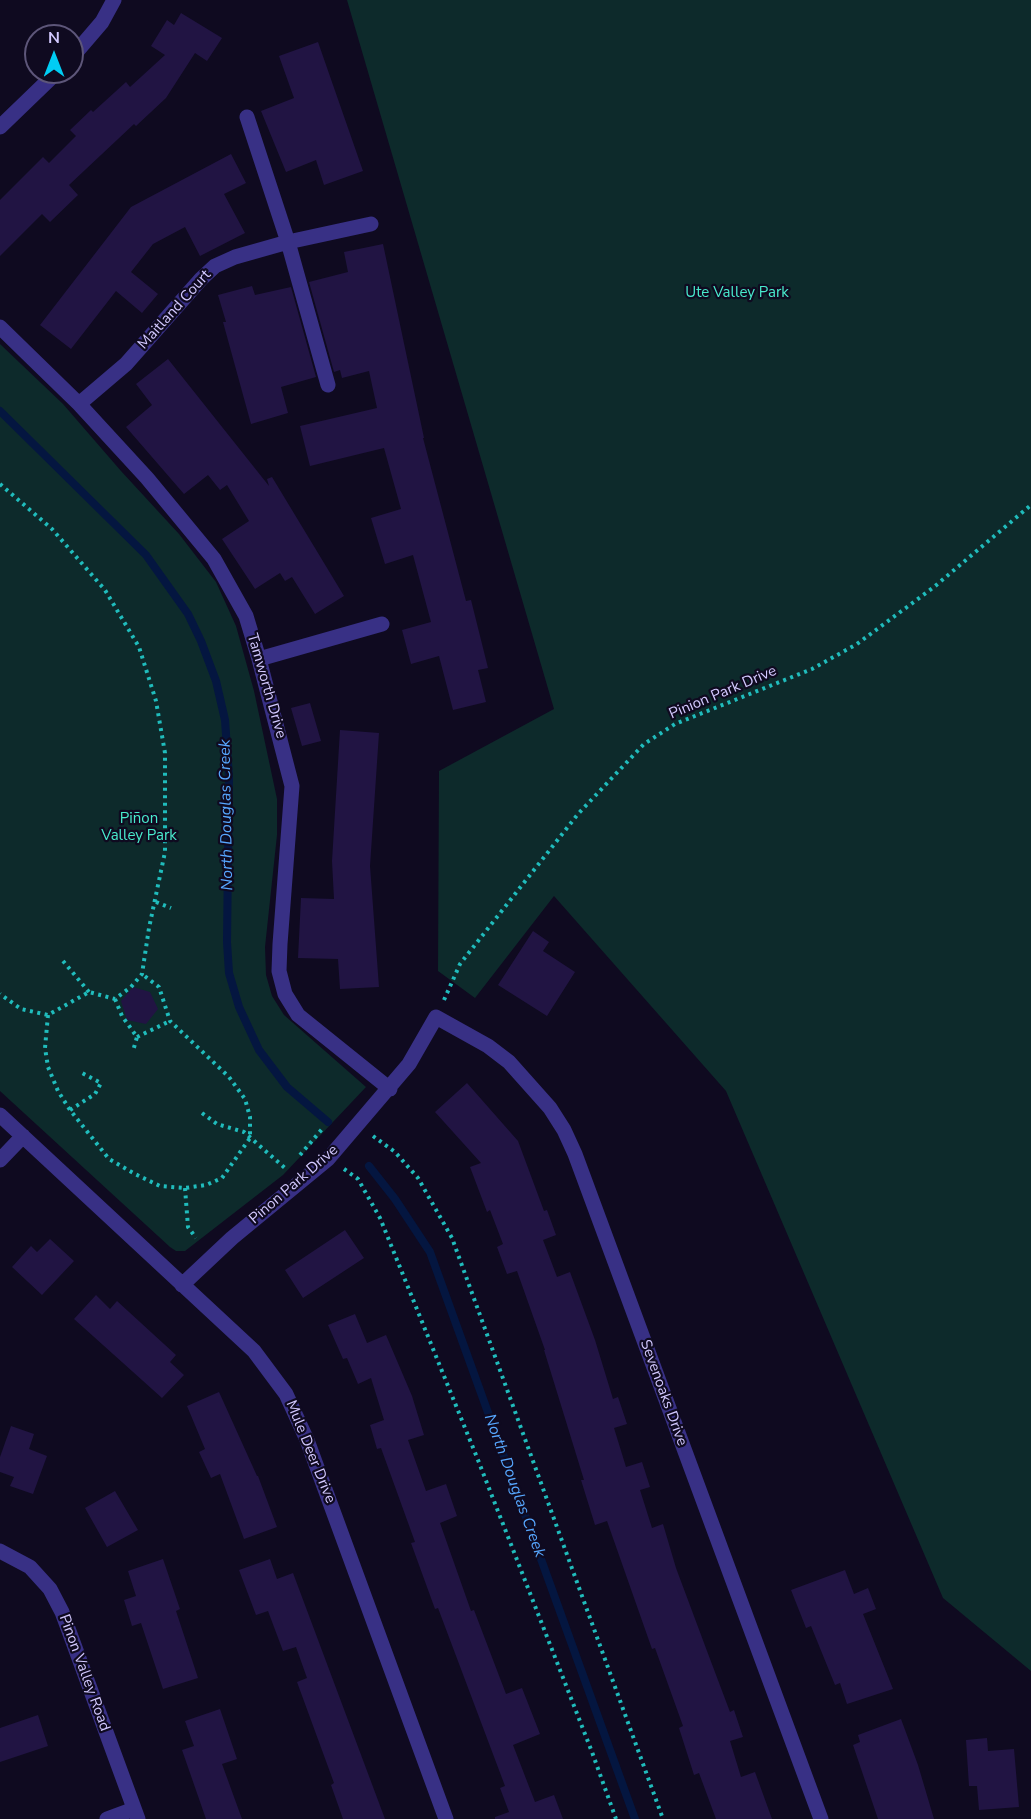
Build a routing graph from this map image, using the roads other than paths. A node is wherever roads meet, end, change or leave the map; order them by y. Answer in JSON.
{"nodes":[{"id":1,"x":114,"y":0,"type":"edge"},
{"id":2,"x":84,"y":43,"type":"edge"},
{"id":3,"x":45,"y":84,"type":"edge"},
{"id":4,"x":248,"y":117,"type":"dead end"},
{"id":5,"x":0,"y":127,"type":"edge"},
{"id":6,"x":371,"y":224,"type":"dead end"},
{"id":7,"x":288,"y":242,"type":"junction"},
{"id":8,"x":0,"y":327,"type":"edge"},
{"id":9,"x":328,"y":385,"type":"dead end"},
{"id":10,"x":79,"y":405,"type":"junction"},
{"id":11,"x":382,"y":624,"type":"dead end"},
{"id":12,"x":260,"y":659,"type":"junction"},
{"id":13,"x":436,"y":1017,"type":"joint"},
{"id":14,"x":390,"y":1089,"type":"junction"},
{"id":15,"x":0,"y":1115,"type":"edge"},
{"id":16,"x":23,"y":1136,"type":"junction"},
{"id":17,"x":0,"y":1160,"type":"edge"},
{"id":18,"x":182,"y":1285,"type":"junction"},
{"id":19,"x":0,"y":1551,"type":"edge"},
{"id":20,"x":136,"y":1814,"type":"edge"},
{"id":21,"x":107,"y":1819,"type":"edge"},
{"id":22,"x":446,"y":1819,"type":"edge"},
{"id":23,"x":821,"y":1819,"type":"edge"}],
"edges":[{"from":1,"to":2,"type":"street"},
{"from":3,"to":5,"type":"street"},
{"from":4,"to":7,"type":"street"},
{"from":6,"to":7,"type":"street","name":"Maitland Court"},
{"from":7,"to":9,"type":"street"},
{"from":7,"to":10,"type":"street","name":"Maitland Court"},
{"from":8,"to":10,"type":"street","name":"Tamworth Drive"},
{"from":10,"to":12,"type":"street","name":"Tamworth Drive"},
{"from":11,"to":12,"type":"street"},
{"from":12,"to":14,"type":"street","name":"Tamworth Drive"},
{"from":13,"to":14,"type":"street","name":"Pinon Park Drive"},
{"from":13,"to":23,"type":"street","name":"Sevenoaks Drive"},
{"from":14,"to":18,"type":"street","name":"Pinon Park Drive"},
{"from":15,"to":16,"type":"street","name":"Mule Deer Drive"},
{"from":16,"to":17,"type":"street"},
{"from":16,"to":18,"type":"street","name":"Mule Deer Drive"},
{"from":18,"to":22,"type":"street","name":"Mule Deer Drive"},
{"from":19,"to":20,"type":"street","name":"Pinon Valley Road"},
{"from":20,"to":21,"type":"street"}]}
